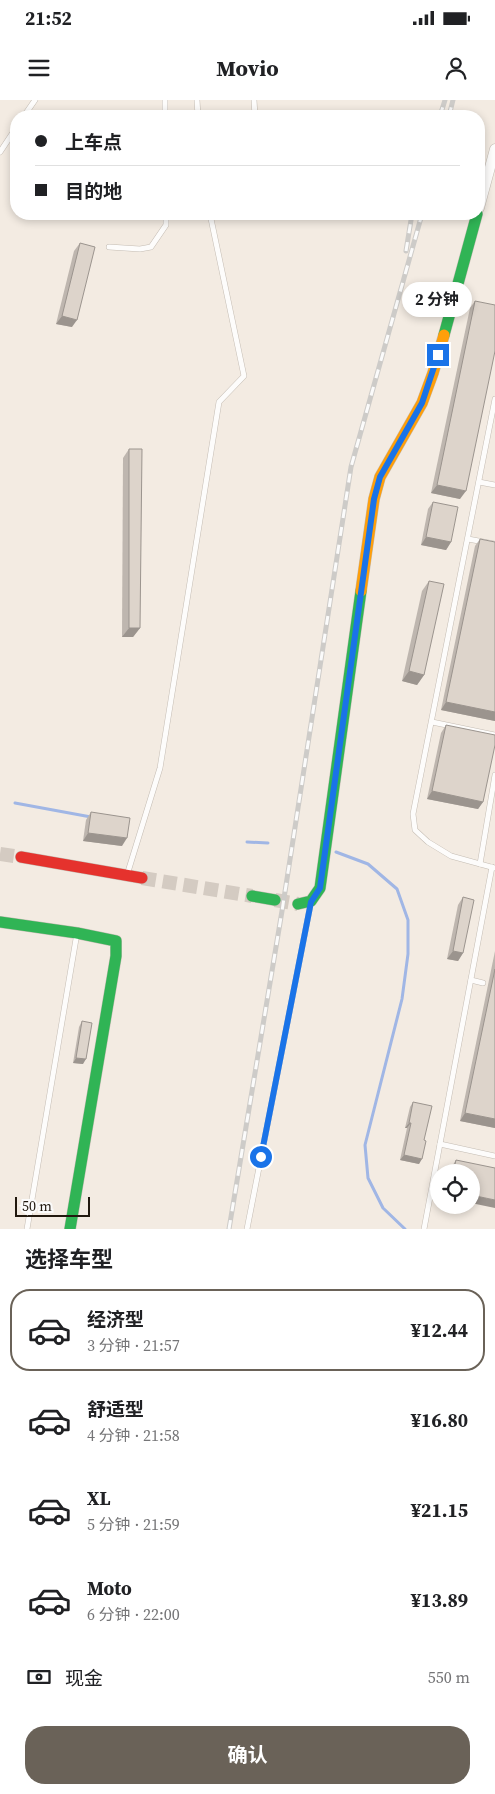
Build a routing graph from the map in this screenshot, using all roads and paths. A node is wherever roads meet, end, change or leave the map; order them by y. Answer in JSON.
{"nodes":[{"id":1,"x":10,"y":137,"type":"edge"},
{"id":2,"x":495,"y":149,"type":"edge"},
{"id":3,"x":0,"y":152,"type":"edge"},
{"id":4,"x":485,"y":186,"type":"edge"},
{"id":5,"x":166,"y":220,"type":"edge"},
{"id":6,"x":211,"y":220,"type":"edge"},
{"id":7,"x":475,"y":220,"type":"edge"},
{"id":8,"x":109,"y":247,"type":"dead end"},
{"id":9,"x":495,"y":398,"type":"edge"},
{"id":10,"x":479,"y":482,"type":"junction"},
{"id":11,"x":495,"y":485,"type":"edge"},
{"id":12,"x":468,"y":538,"type":"junction"},
{"id":13,"x":495,"y":544,"type":"edge"},
{"id":14,"x":432,"y":722,"type":"junction"},
{"id":15,"x":495,"y":735,"type":"edge"},
{"id":16,"x":495,"y":775,"type":"edge"},
{"id":17,"x":21,"y":857,"type":"tunnel mouth"},
{"id":18,"x":480,"y":864,"type":"junction"},
{"id":19,"x":493,"y":867,"type":"edge"},
{"id":20,"x":127,"y":875,"type":"junction"},
{"id":21,"x":142,"y":878,"type":"tunnel mouth"},
{"id":22,"x":252,"y":896,"type":"tunnel mouth"},
{"id":23,"x":275,"y":900,"type":"tunnel mouth"},
{"id":24,"x":311,"y":902,"type":"junction"},
{"id":25,"x":298,"y":904,"type":"tunnel mouth"},
{"id":26,"x":0,"y":922,"type":"edge"},
{"id":27,"x":77,"y":933,"type":"junction"},
{"id":28,"x":471,"y":980,"type":"junction"},
{"id":29,"x":482,"y":983,"type":"dead end"},
{"id":30,"x":440,"y":1144,"type":"junction"},
{"id":31,"x":495,"y":1156,"type":"edge"},
{"id":32,"x":27,"y":1229,"type":"edge"},
{"id":33,"x":70,"y":1229,"type":"edge"},
{"id":34,"x":247,"y":1229,"type":"edge"},
{"id":35,"x":424,"y":1229,"type":"edge"}],
"edges":[{"from":1,"to":3,"type":"lane"},
{"from":2,"to":4,"type":"street"},
{"from":5,"to":8,"type":"lane"},
{"from":6,"to":20,"type":"lane"},
{"from":7,"to":24,"type":"street"},
{"from":9,"to":10,"type":"lane"},
{"from":10,"to":11,"type":"lane"},
{"from":10,"to":12,"type":"lane"},
{"from":12,"to":13,"type":"lane"},
{"from":12,"to":14,"type":"lane"},
{"from":14,"to":15,"type":"lane"},
{"from":14,"to":18,"type":"lane"},
{"from":16,"to":18,"type":"lane"},
{"from":17,"to":20,"type":"street"},
{"from":18,"to":19,"type":"lane"},
{"from":19,"to":28,"type":"lane"},
{"from":20,"to":21,"type":"street"},
{"from":22,"to":23,"type":"street"},
{"from":24,"to":25,"type":"street"},
{"from":24,"to":34,"type":"lane"},
{"from":26,"to":27,"type":"street"},
{"from":27,"to":32,"type":"lane"},
{"from":27,"to":33,"type":"street"},
{"from":28,"to":29,"type":"lane"},
{"from":28,"to":30,"type":"lane"},
{"from":30,"to":31,"type":"lane"},
{"from":30,"to":35,"type":"lane"}]}
